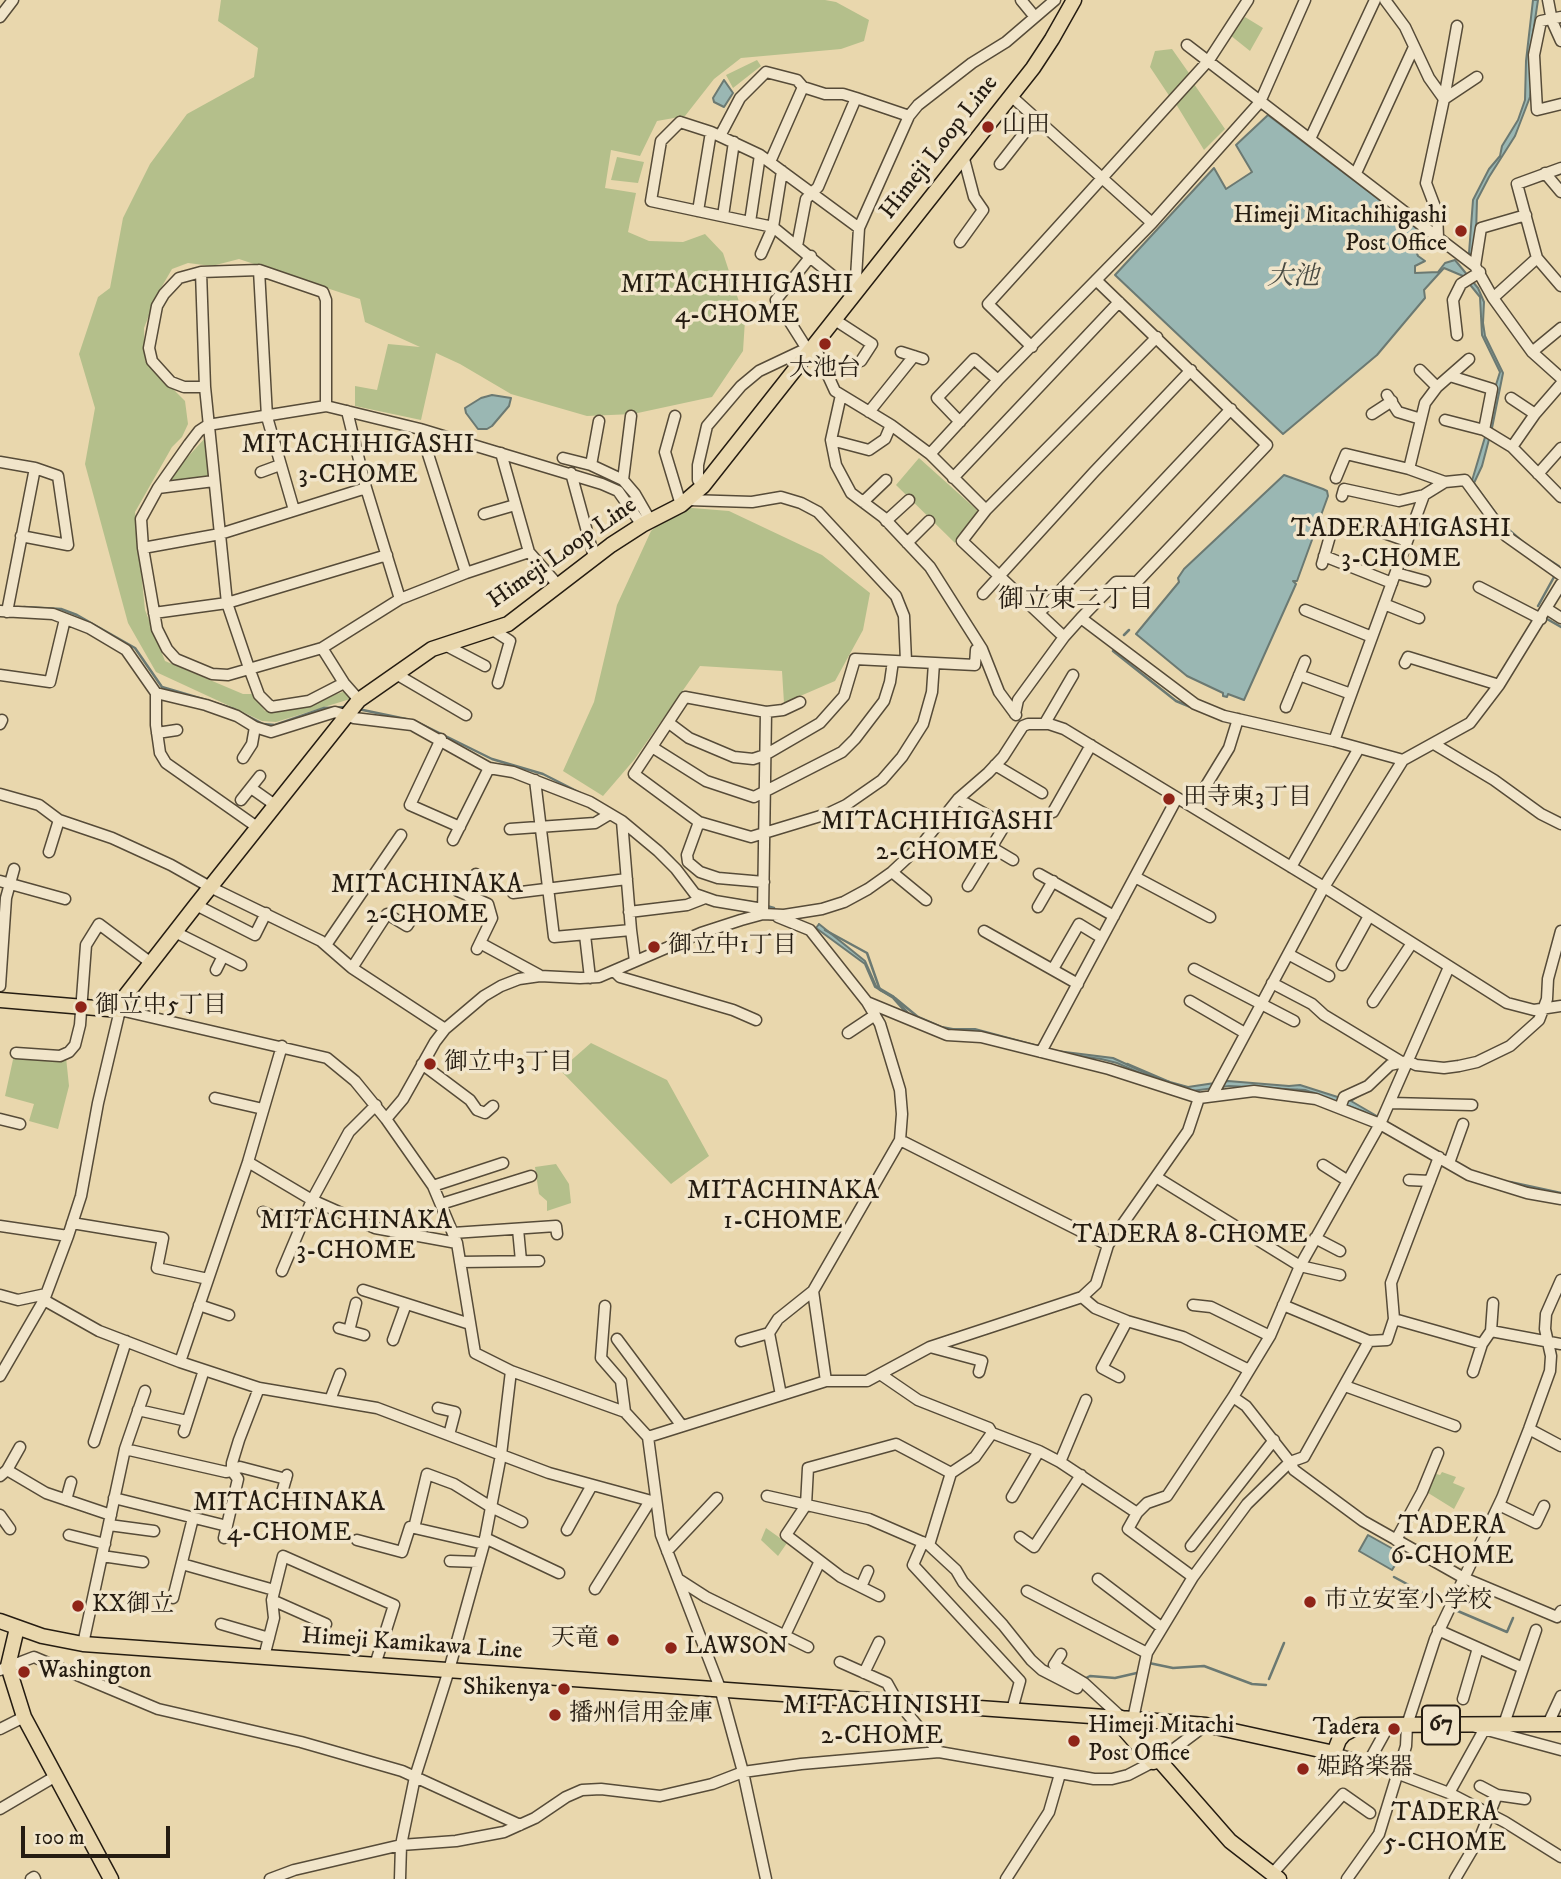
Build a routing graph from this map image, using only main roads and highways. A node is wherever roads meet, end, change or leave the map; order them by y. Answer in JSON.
{"nodes":[{"id":1,"x":1074,"y":0,"type":"edge"},
{"id":2,"x":0,"y":1000,"type":"edge"},
{"id":3,"x":0,"y":1621,"type":"edge"},
{"id":4,"x":17,"y":1628,"type":"junction"},
{"id":5,"x":4,"y":1668,"type":"edge"},
{"id":6,"x":1128,"y":1718,"type":"junction"},
{"id":7,"x":1554,"y":1724,"type":"edge"},
{"id":8,"x":1276,"y":1876,"type":"edge"},
{"id":9,"x":111,"y":1879,"type":"edge"}],
"edges":[{"from":1,"to":2,"type":"main road","name":"Himeji Loop Line"},
{"from":3,"to":4,"type":"main road","name":"Himeji Kamikawa Line"},
{"from":4,"to":5,"type":"main road"},
{"from":4,"to":6,"type":"main road","name":"Himeji Kamikawa Line"},
{"from":5,"to":9,"type":"main road"},
{"from":6,"to":7,"type":"main road","name":"Himeji Kamikawa Line","number":"67"},
{"from":6,"to":8,"type":"main road"}]}
